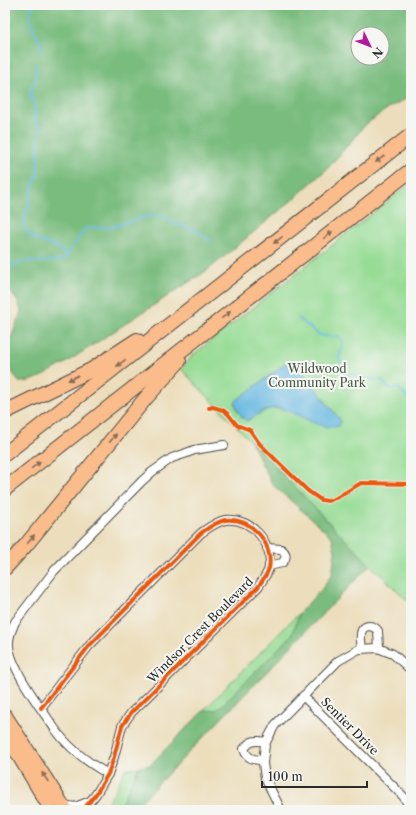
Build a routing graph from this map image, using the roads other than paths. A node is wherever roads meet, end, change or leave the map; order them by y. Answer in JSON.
{"nodes":[{"id":1,"x":411,"y":135,"type":"edge"},
{"id":2,"x":411,"y":170,"type":"edge"},
{"id":3,"x":179,"y":317,"type":"junction"},
{"id":4,"x":210,"y":328,"type":"junction"},
{"id":5,"x":5,"y":412,"type":"edge"},
{"id":6,"x":224,"y":445,"type":"dead end"},
{"id":7,"x":5,"y":454,"type":"edge"},
{"id":8,"x":5,"y":489,"type":"edge"},
{"id":9,"x":267,"y":548,"type":"junction"},
{"id":10,"x":269,"y":566,"type":"junction"},
{"id":11,"x":5,"y":568,"type":"edge"},
{"id":12,"x":7,"y":637,"type":"edge"},
{"id":13,"x":379,"y":648,"type":"junction"},
{"id":14,"x":362,"y":649,"type":"junction"},
{"id":15,"x":411,"y":670,"type":"edge"},
{"id":16,"x":303,"y":696,"type":"junction"},
{"id":17,"x":41,"y":708,"type":"junction"},
{"id":18,"x":5,"y":715,"type":"edge"},
{"id":19,"x":5,"y":734,"type":"edge"},
{"id":20,"x":266,"y":742,"type":"junction"},
{"id":21,"x":263,"y":760,"type":"junction"},
{"id":22,"x":108,"y":774,"type":"junction"},
{"id":23,"x":88,"y":802,"type":"junction"},
{"id":24,"x":60,"y":808,"type":"edge"},
{"id":25,"x":411,"y":809,"type":"edge"},
{"id":26,"x":83,"y":810,"type":"edge"},
{"id":27,"x":281,"y":810,"type":"edge"}],
"edges":[{"from":1,"to":3,"type":"highway","one_way":true},
{"from":4,"to":2,"type":"highway","one_way":true},
{"from":3,"to":5,"type":"highway","one_way":true},
{"from":3,"to":7,"type":"highway","one_way":true},
{"from":8,"to":4,"type":"highway","one_way":true},
{"from":11,"to":4,"type":"highway","one_way":true},
{"from":6,"to":12,"type":"street"},
{"from":9,"to":10,"type":"street"},
{"from":9,"to":10,"type":"street"},
{"from":9,"to":17,"type":"street"},
{"from":10,"to":22,"type":"street","name":"Windsor Crest Boulevard"},
{"from":12,"to":17,"type":"street"},
{"from":13,"to":14,"type":"street"},
{"from":13,"to":14,"type":"street"},
{"from":13,"to":15,"type":"street"},
{"from":14,"to":16,"type":"street"},
{"from":16,"to":20,"type":"street"},
{"from":16,"to":25,"type":"street","name":"Sentier Drive"},
{"from":17,"to":22,"type":"street"},
{"from":24,"to":18,"type":"main road","one_way":true},
{"from":19,"to":24,"type":"main road"},
{"from":20,"to":21,"type":"street"},
{"from":20,"to":21,"type":"street"},
{"from":21,"to":27,"type":"street"},
{"from":22,"to":23,"type":"street","name":"Windsor Crest Boulevard"},
{"from":23,"to":24,"type":"street"},
{"from":23,"to":26,"type":"street","name":"Windsor Crest Boulevard"}]}
